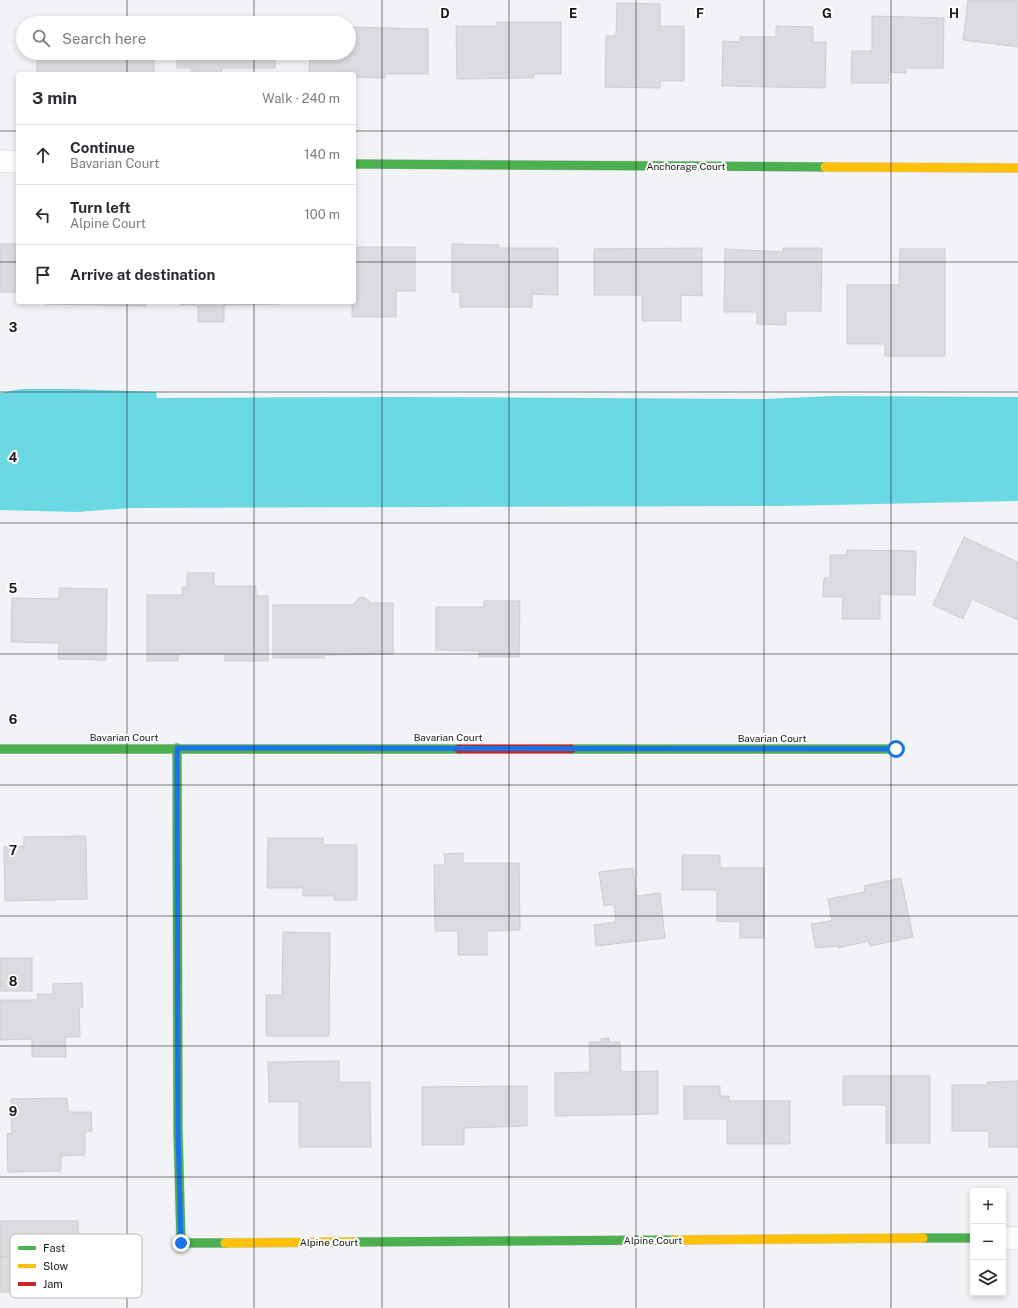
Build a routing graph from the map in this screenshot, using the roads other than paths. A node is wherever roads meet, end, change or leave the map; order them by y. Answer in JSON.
{"nodes":[{"id":1,"x":0,"y":161,"type":"edge"},
{"id":2,"x":16,"y":162,"type":"edge"},
{"id":3,"x":356,"y":164,"type":"edge"},
{"id":4,"x":1018,"y":168,"type":"edge"},
{"id":5,"x":177,"y":748,"type":"junction"},
{"id":6,"x":0,"y":749,"type":"edge"},
{"id":7,"x":896,"y":749,"type":"dead end"},
{"id":8,"x":970,"y":1238,"type":"edge"},
{"id":9,"x":1006,"y":1238,"type":"edge"},
{"id":10,"x":1018,"y":1238,"type":"edge"}],
"edges":[{"from":1,"to":2,"type":"street"},
{"from":3,"to":4,"type":"street","name":"Anchorage Court"},
{"from":5,"to":6,"type":"street","name":"Bavarian Court"},
{"from":5,"to":7,"type":"street","name":"Bavarian Court"},
{"from":5,"to":8,"type":"street","name":"Alpine Court"},
{"from":9,"to":10,"type":"street"}]}
